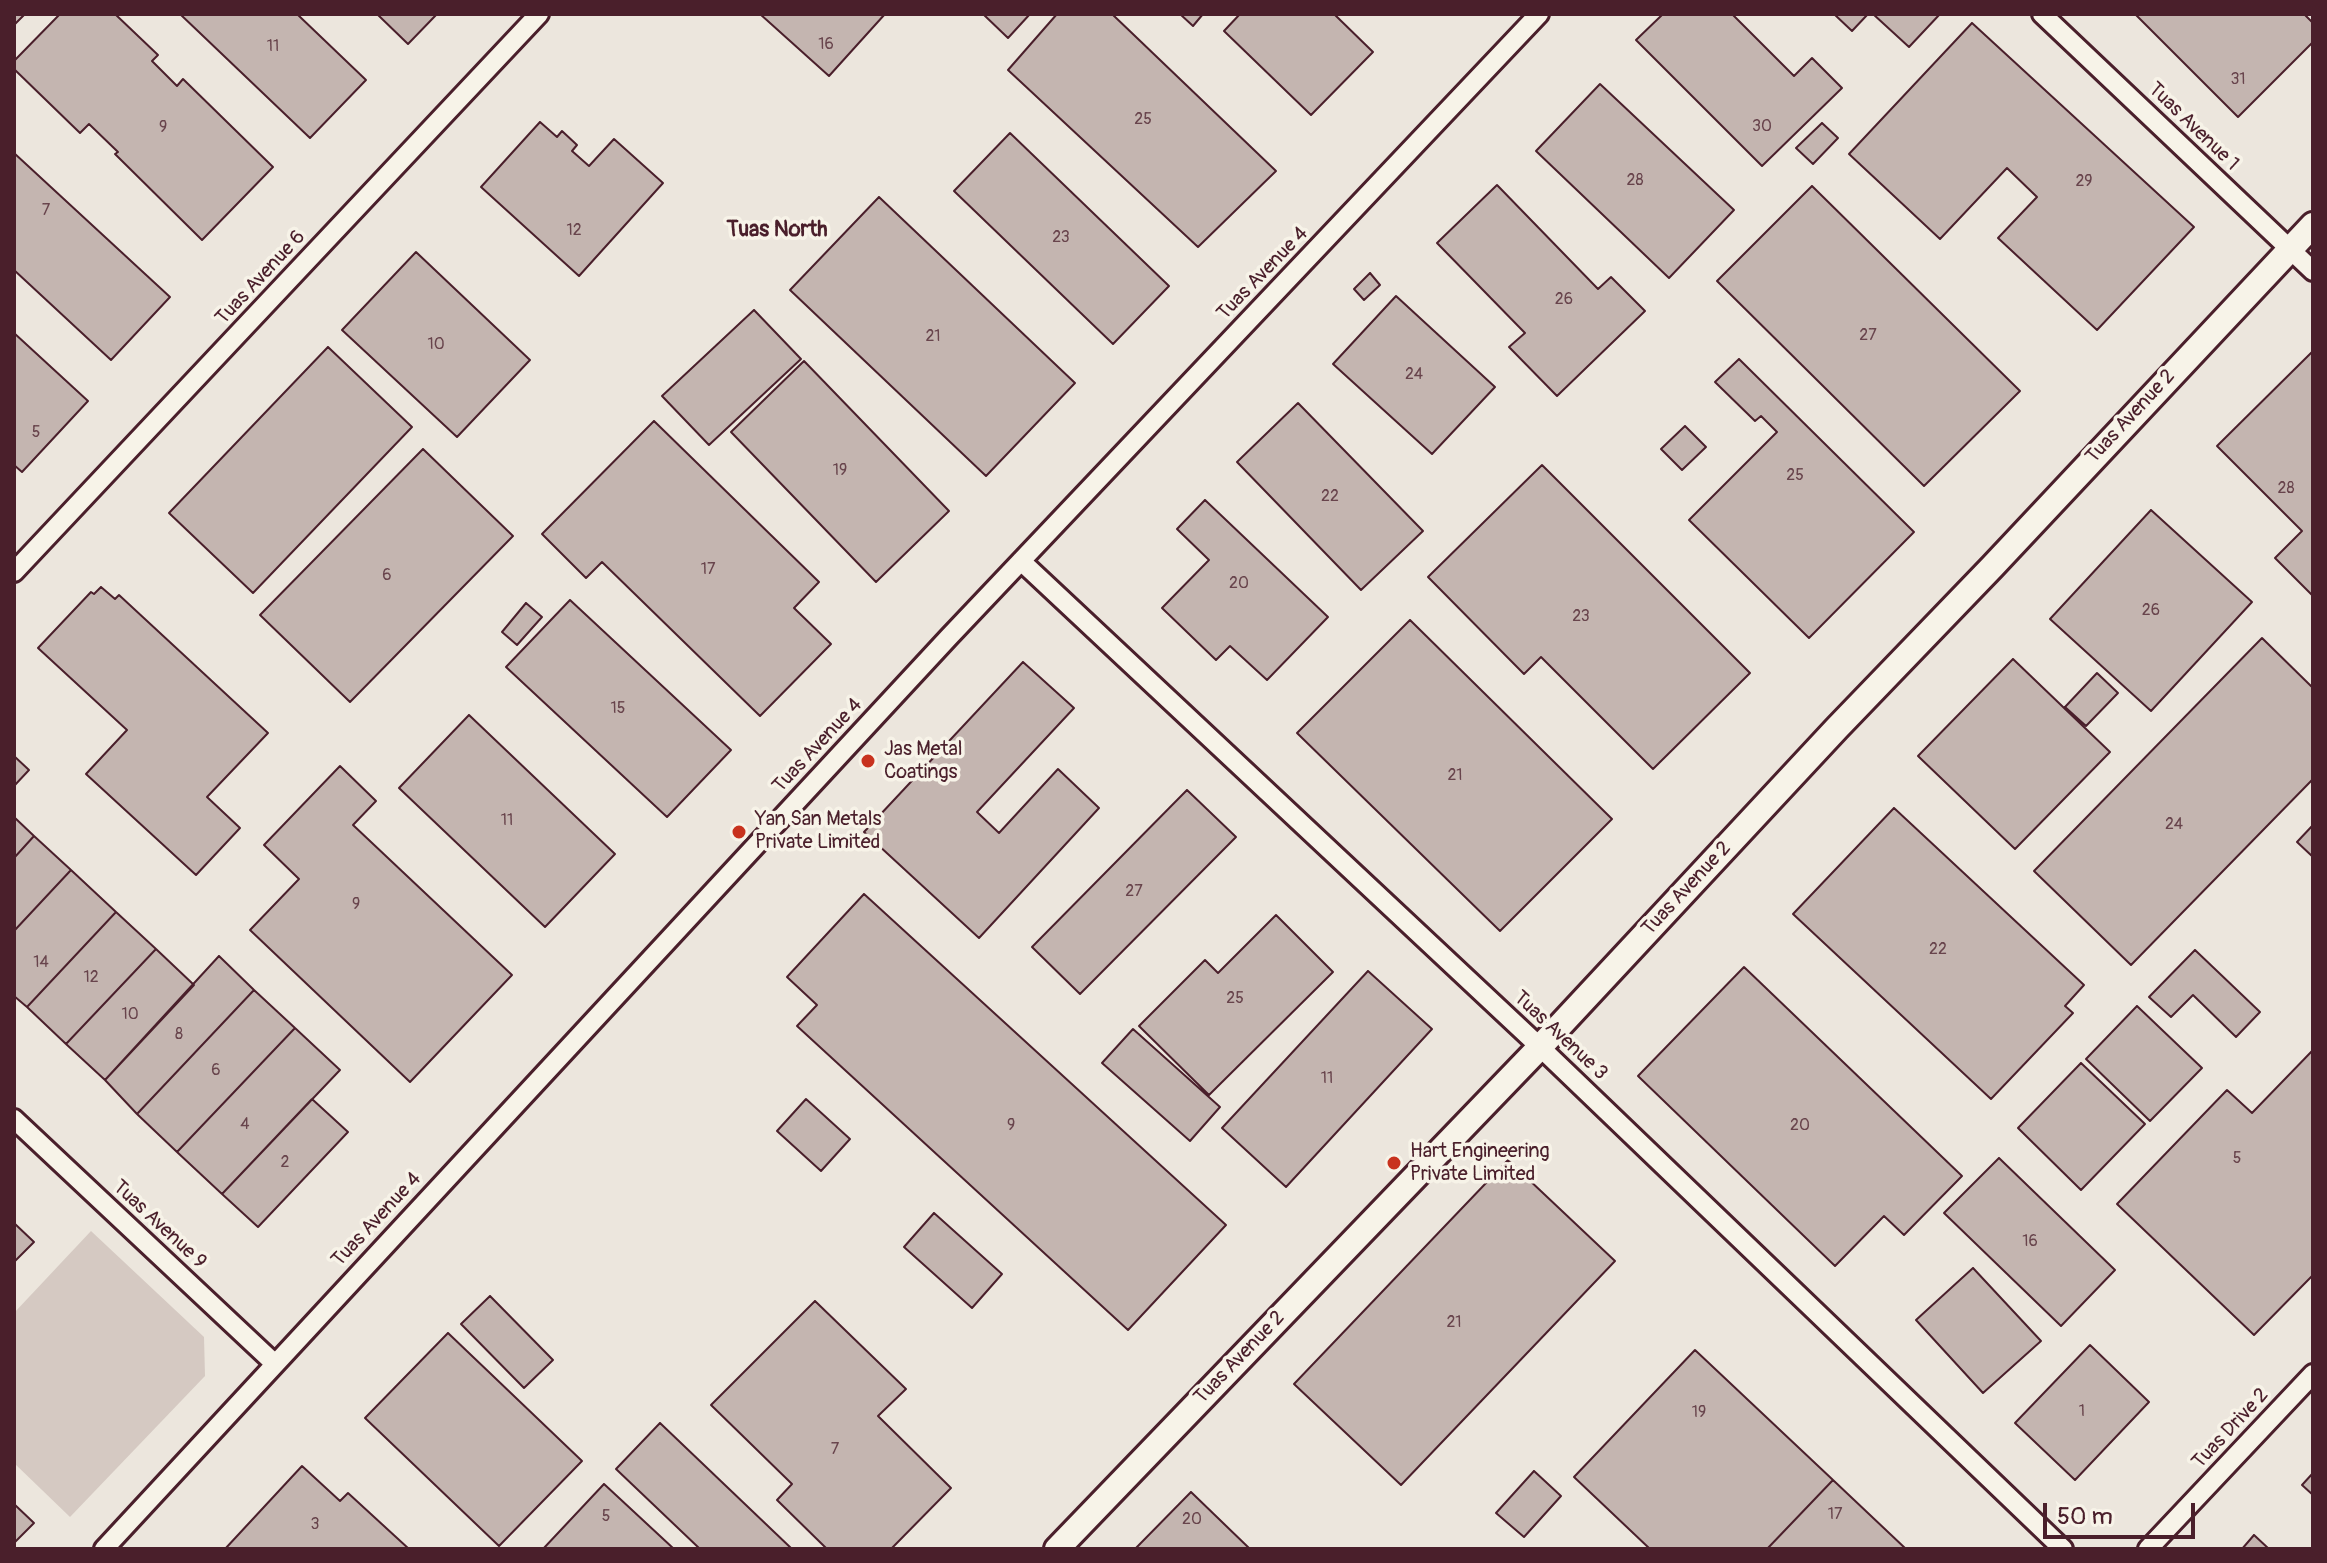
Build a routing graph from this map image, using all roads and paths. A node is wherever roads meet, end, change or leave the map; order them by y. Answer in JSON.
{"nodes":[{"id":1,"x":539,"y":14,"type":"edge"},
{"id":2,"x":1539,"y":14,"type":"edge"},
{"id":3,"x":2042,"y":14,"type":"edge"},
{"id":4,"x":2313,"y":225,"type":"edge"},
{"id":5,"x":2290,"y":249,"type":"junction"},
{"id":6,"x":2313,"y":271,"type":"edge"},
{"id":7,"x":1021,"y":561,"type":"junction"},
{"id":8,"x":14,"y":572,"type":"edge"},
{"id":9,"x":1540,"y":1047,"type":"junction"},
{"id":10,"x":14,"y":1119,"type":"edge"},
{"id":11,"x":274,"y":1363,"type":"junction"},
{"id":12,"x":2313,"y":1374,"type":"edge"},
{"id":13,"x":104,"y":1549,"type":"edge"},
{"id":14,"x":1057,"y":1549,"type":"edge"},
{"id":15,"x":2063,"y":1549,"type":"edge"},
{"id":16,"x":2148,"y":1549,"type":"edge"}],
"edges":[{"from":1,"to":8,"type":"street","name":"Tuas Avenue 6"},
{"from":2,"to":7,"type":"street","name":"Tuas Avenue 4"},
{"from":3,"to":5,"type":"street","name":"Tuas Avenue 1"},
{"from":4,"to":5,"type":"street","name":"Tuas Avenue 2"},
{"from":5,"to":6,"type":"street","name":"Tuas Avenue 1"},
{"from":5,"to":9,"type":"street","name":"Tuas Avenue 2"},
{"from":7,"to":9,"type":"street","name":"Tuas Avenue 3"},
{"from":7,"to":11,"type":"street","name":"Tuas Avenue 4"},
{"from":9,"to":14,"type":"street","name":"Tuas Avenue 2"},
{"from":9,"to":15,"type":"street","name":"Tuas Avenue 3"},
{"from":10,"to":11,"type":"street","name":"Tuas Avenue 9"},
{"from":11,"to":13,"type":"street","name":"Tuas Avenue 4"},
{"from":12,"to":16,"type":"street","name":"Tuas Drive 2"}]}
